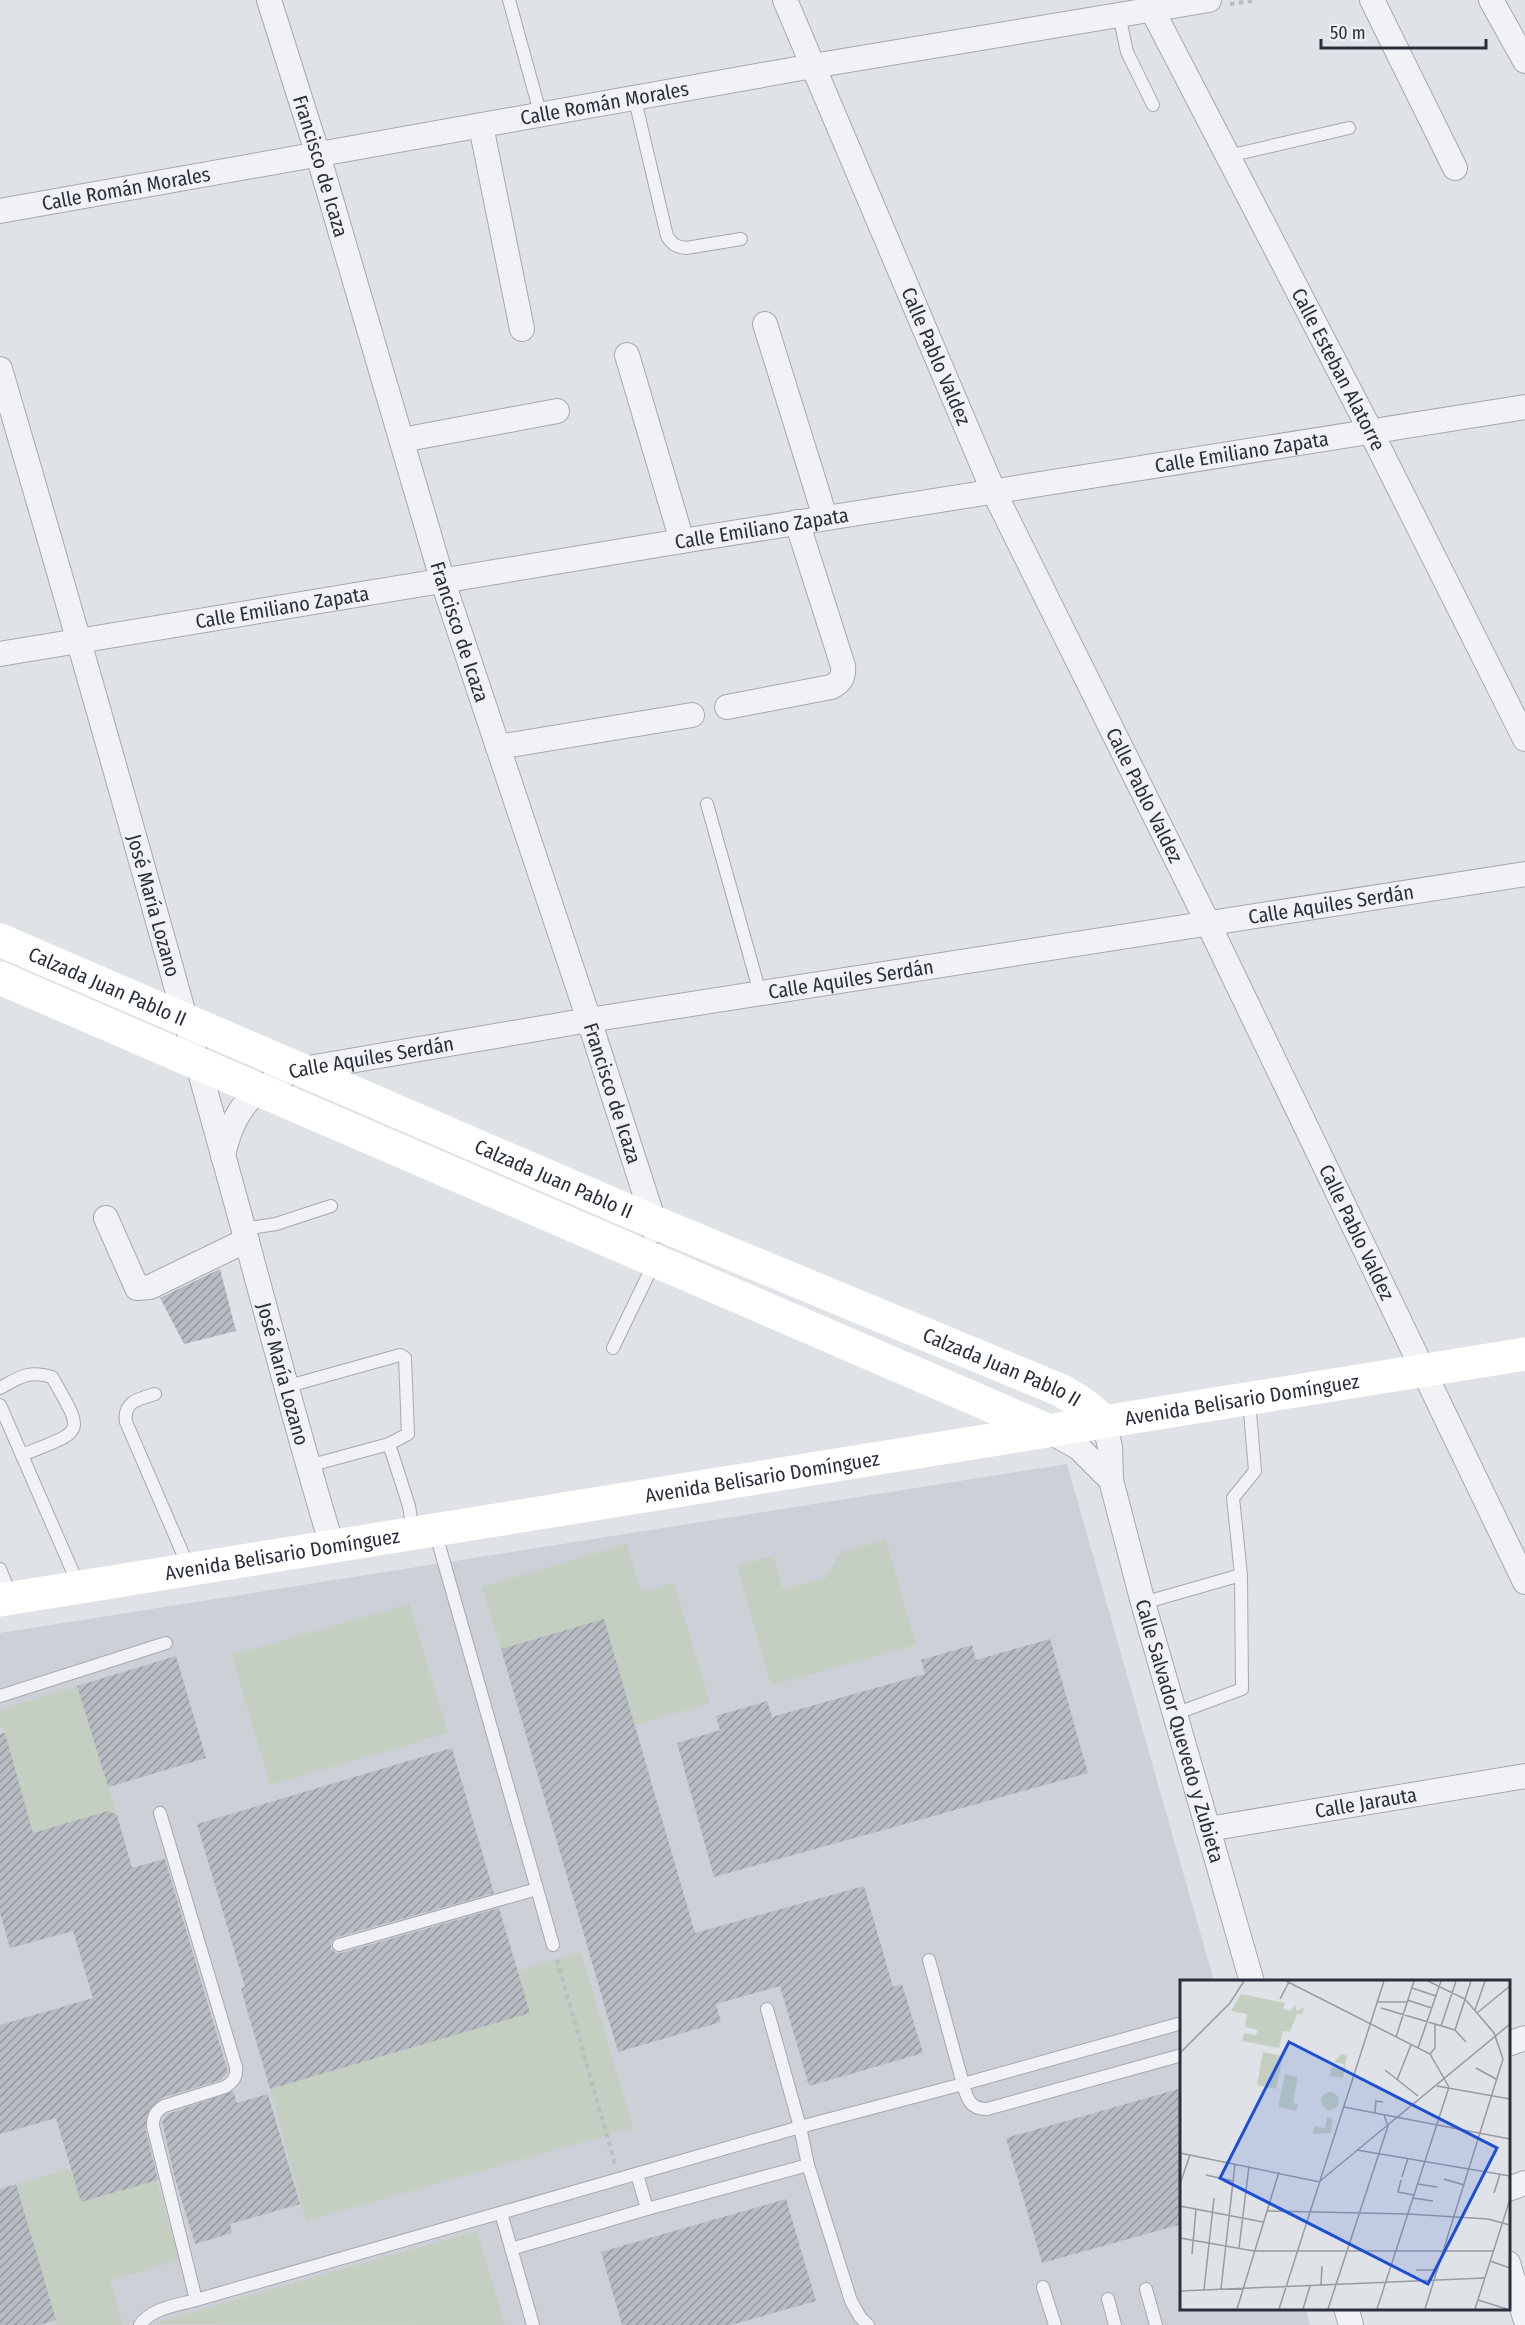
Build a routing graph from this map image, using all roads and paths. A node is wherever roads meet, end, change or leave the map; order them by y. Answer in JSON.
{"nodes":[{"id":1,"x":269,"y":0,"type":"edge"},
{"id":2,"x":509,"y":0,"type":"edge"},
{"id":3,"x":784,"y":0,"type":"edge"},
{"id":4,"x":1209,"y":0,"type":"edge"},
{"id":5,"x":1372,"y":0,"type":"edge"},
{"id":6,"x":1491,"y":0,"type":"edge"},
{"id":7,"x":1149,"y":5,"type":"edge"},
{"id":8,"x":1119,"y":15,"type":"junction"},
{"id":9,"x":1525,"y":61,"type":"edge"},
{"id":10,"x":813,"y":66,"type":"junction"},
{"id":11,"x":634,"y":100,"type":"junction"},
{"id":12,"x":1153,"y":105,"type":"dead end"},
{"id":13,"x":541,"y":116,"type":"junction"},
{"id":14,"x":481,"y":126,"type":"junction"},
{"id":15,"x":1349,"y":128,"type":"dead end"},
{"id":16,"x":318,"y":155,"type":"junction"},
{"id":17,"x":1228,"y":156,"type":"junction"},
{"id":18,"x":1455,"y":168,"type":"dead end"},
{"id":19,"x":0,"y":212,"type":"edge"},
{"id":20,"x":741,"y":239,"type":"dead end"},
{"id":21,"x":765,"y":324,"type":"dead end"},
{"id":22,"x":522,"y":329,"type":"dead end"},
{"id":23,"x":627,"y":356,"type":"dead end"},
{"id":24,"x":0,"y":369,"type":"edge"},
{"id":25,"x":1525,"y":407,"type":"edge"},
{"id":26,"x":558,"y":411,"type":"dead end"},
{"id":27,"x":1370,"y":430,"type":"junction"},
{"id":28,"x":402,"y":440,"type":"junction"},
{"id":29,"x":993,"y":490,"type":"junction"},
{"id":30,"x":825,"y":518,"type":"junction"},
{"id":31,"x":797,"y":522,"type":"junction"},
{"id":32,"x":682,"y":540,"type":"junction"},
{"id":33,"x":442,"y":579,"type":"junction"},
{"id":34,"x":80,"y":641,"type":"junction"},
{"id":35,"x":0,"y":654,"type":"edge"},
{"id":36,"x":727,"y":707,"type":"dead end"},
{"id":37,"x":692,"y":715,"type":"dead end"},
{"id":38,"x":1525,"y":739,"type":"edge"},
{"id":39,"x":498,"y":747,"type":"junction"},
{"id":40,"x":707,"y":804,"type":"dead end"},
{"id":41,"x":1525,"y":874,"type":"edge"},
{"id":42,"x":1208,"y":923,"type":"junction"},
{"id":43,"x":0,"y":940,"type":"edge"},
{"id":44,"x":0,"y":978,"type":"edge"},
{"id":45,"x":760,"y":993,"type":"junction"},
{"id":46,"x":186,"y":1020,"type":"junction"},
{"id":47,"x":589,"y":1020,"type":"junction"},
{"id":48,"x":198,"y":1063,"type":"junction"},
{"id":49,"x":297,"y":1070,"type":"junction"},
{"id":50,"x":259,"y":1090,"type":"junction"},
{"id":51,"x":223,"y":1156,"type":"junction"},
{"id":52,"x":331,"y":1206,"type":"dead end"},
{"id":53,"x":106,"y":1218,"type":"dead end"},
{"id":54,"x":654,"y":1222,"type":"junction"},
{"id":55,"x":245,"y":1235,"type":"junction"},
{"id":56,"x":655,"y":1261,"type":"junction"},
{"id":57,"x":613,"y":1348,"type":"dead end"},
{"id":58,"x":1525,"y":1354,"type":"edge"},
{"id":59,"x":1424,"y":1370,"type":"junction"},
{"id":60,"x":285,"y":1387,"type":"junction"},
{"id":61,"x":0,"y":1388,"type":"edge"},
{"id":62,"x":155,"y":1394,"type":"dead end"},
{"id":63,"x":1249,"y":1399,"type":"junction"},
{"id":64,"x":0,"y":1405,"type":"edge"},
{"id":65,"x":1104,"y":1421,"type":"junction"},
{"id":66,"x":1047,"y":1430,"type":"junction"},
{"id":67,"x":389,"y":1444,"type":"junction"},
{"id":68,"x":22,"y":1455,"type":"junction"},
{"id":69,"x":308,"y":1466,"type":"junction"},
{"id":70,"x":1111,"y":1480,"type":"junction"},
{"id":71,"x":424,"y":1531,"type":"junction"},
{"id":72,"x":332,"y":1546,"type":"junction"},
{"id":73,"x":189,"y":1569,"type":"junction"},
{"id":74,"x":1241,"y":1575,"type":"junction"},
{"id":75,"x":1525,"y":1582,"type":"edge"},
{"id":76,"x":80,"y":1587,"type":"junction"},
{"id":77,"x":4,"y":1589,"type":"edge"},
{"id":78,"x":1143,"y":1603,"type":"junction"},
{"id":79,"x":166,"y":1643,"type":"dead end"},
{"id":80,"x":0,"y":1696,"type":"edge"},
{"id":81,"x":1175,"y":1714,"type":"junction"},
{"id":82,"x":1525,"y":1776,"type":"edge"},
{"id":83,"x":160,"y":1813,"type":"dead end"},
{"id":84,"x":1208,"y":1829,"type":"junction"},
{"id":85,"x":537,"y":1889,"type":"junction"},
{"id":86,"x":553,"y":1945,"type":"joint"},
{"id":87,"x":339,"y":1946,"type":"dead end"},
{"id":88,"x":929,"y":1960,"type":"dead end"},
{"id":89,"x":1250,"y":1980,"type":"edge"},
{"id":90,"x":767,"y":2009,"type":"dead end"},
{"id":91,"x":1180,"y":2024,"type":"edge"},
{"id":92,"x":1525,"y":2038,"type":"edge"},
{"id":93,"x":1510,"y":2044,"type":"edge"},
{"id":94,"x":1180,"y":2056,"type":"edge"},
{"id":95,"x":963,"y":2084,"type":"junction"},
{"id":96,"x":800,"y":2127,"type":"junction"},
{"id":97,"x":808,"y":2165,"type":"junction"},
{"id":98,"x":637,"y":2174,"type":"junction"},
{"id":99,"x":619,"y":2179,"type":"junction"},
{"id":100,"x":1525,"y":2183,"type":"edge"},
{"id":101,"x":1510,"y":2189,"type":"edge"},
{"id":102,"x":647,"y":2210,"type":"junction"},
{"id":103,"x":501,"y":2213,"type":"junction"},
{"id":104,"x":511,"y":2249,"type":"junction"},
{"id":105,"x":1510,"y":2266,"type":"edge"},
{"id":106,"x":1043,"y":2287,"type":"dead end"},
{"id":107,"x":1146,"y":2289,"type":"dead end"},
{"id":108,"x":1108,"y":2299,"type":"dead end"},
{"id":109,"x":196,"y":2300,"type":"junction"},
{"id":110,"x":1346,"y":2310,"type":"edge"},
{"id":111,"x":1525,"y":2318,"type":"edge"},
{"id":112,"x":140,"y":2325,"type":"edge"},
{"id":113,"x":533,"y":2325,"type":"edge"},
{"id":114,"x":868,"y":2325,"type":"edge"},
{"id":115,"x":1055,"y":2325,"type":"edge"},
{"id":116,"x":1115,"y":2325,"type":"edge"},
{"id":117,"x":1156,"y":2325,"type":"edge"},
{"id":118,"x":1350,"y":2325,"type":"edge"}],
"edges":[{"from":1,"to":16,"type":"street","name":"Francisco de Icaza"},
{"from":2,"to":13,"type":"lane"},
{"from":3,"to":10,"type":"street","name":"Calle Pablo Valdez"},
{"from":4,"to":7,"type":"street","name":"Calle Román Morales"},
{"from":5,"to":18,"type":"street"},
{"from":6,"to":9,"type":"street"},
{"from":7,"to":8,"type":"street","name":"Calle Román Morales"},
{"from":7,"to":17,"type":"street","name":"Calle Esteban Alatorre"},
{"from":8,"to":10,"type":"street","name":"Calle Román Morales"},
{"from":8,"to":12,"type":"lane"},
{"from":10,"to":11,"type":"street","name":"Calle Román Morales"},
{"from":10,"to":29,"type":"street","name":"Calle Pablo Valdez"},
{"from":11,"to":13,"type":"street","name":"Calle Román Morales"},
{"from":11,"to":20,"type":"lane"},
{"from":13,"to":14,"type":"street","name":"Calle Román Morales"},
{"from":14,"to":16,"type":"street","name":"Calle Román Morales"},
{"from":14,"to":22,"type":"street"},
{"from":15,"to":17,"type":"lane"},
{"from":16,"to":19,"type":"street","name":"Calle Román Morales"},
{"from":16,"to":28,"type":"street","name":"Francisco de Icaza"},
{"from":17,"to":27,"type":"street","name":"Calle Esteban Alatorre"},
{"from":21,"to":30,"type":"street"},
{"from":23,"to":32,"type":"street"},
{"from":24,"to":34,"type":"street","name":"José María Lozano"},
{"from":25,"to":27,"type":"street","name":"Calle Emiliano Zapata"},
{"from":26,"to":28,"type":"street"},
{"from":27,"to":29,"type":"street","name":"Calle Emiliano Zapata"},
{"from":27,"to":38,"type":"street","name":"Calle Esteban Alatorre"},
{"from":28,"to":33,"type":"street","name":"Francisco de Icaza"},
{"from":29,"to":30,"type":"street","name":"Calle Emiliano Zapata"},
{"from":29,"to":42,"type":"street","name":"Calle Pablo Valdez"},
{"from":30,"to":31,"type":"street","name":"Calle Emiliano Zapata"},
{"from":31,"to":32,"type":"street","name":"Calle Emiliano Zapata"},
{"from":31,"to":36,"type":"street"},
{"from":32,"to":33,"type":"street","name":"Calle Emiliano Zapata"},
{"from":33,"to":34,"type":"street","name":"Calle Emiliano Zapata"},
{"from":33,"to":39,"type":"street","name":"Francisco de Icaza"},
{"from":34,"to":35,"type":"street","name":"Calle Emiliano Zapata"},
{"from":34,"to":46,"type":"street","name":"José María Lozano"},
{"from":37,"to":39,"type":"street"},
{"from":39,"to":47,"type":"street","name":"Francisco de Icaza"},
{"from":40,"to":45,"type":"lane"},
{"from":41,"to":42,"type":"street","name":"Calle Aquiles Serdán"},
{"from":42,"to":45,"type":"street","name":"Calle Aquiles Serdán"},
{"from":42,"to":59,"type":"street","name":"Calle Pablo Valdez"},
{"from":43,"to":46,"type":"main road","name":"Calzada Juan Pablo II"},
{"from":44,"to":48,"type":"main road","name":"Calzada Juan Pablo II"},
{"from":45,"to":47,"type":"street","name":"Calle Aquiles Serdán"},
{"from":46,"to":48,"type":"street","name":"José María Lozano"},
{"from":46,"to":49,"type":"main road","name":"Calzada Juan Pablo II"},
{"from":47,"to":49,"type":"street","name":"Calle Aquiles Serdán"},
{"from":47,"to":54,"type":"street","name":"Francisco de Icaza"},
{"from":48,"to":50,"type":"main road","name":"Calzada Juan Pablo II"},
{"from":48,"to":51,"type":"street","name":"José María Lozano"},
{"from":49,"to":50,"type":"street","name":"Calle Aquiles Serdán"},
{"from":49,"to":54,"type":"main road","name":"Calzada Juan Pablo II"},
{"from":50,"to":51,"type":"street","name":"Calle Aquiles Serdán"},
{"from":50,"to":56,"type":"main road","name":"Calzada Juan Pablo II"},
{"from":51,"to":55,"type":"street","name":"José María Lozano"},
{"from":52,"to":55,"type":"lane"},
{"from":53,"to":55,"type":"street"},
{"from":54,"to":56,"type":"street","name":"Francisco de Icaza"},
{"from":54,"to":65,"type":"main road","name":"Calzada Juan Pablo II"},
{"from":55,"to":60,"type":"street","name":"José María Lozano"},
{"from":56,"to":57,"type":"lane"},
{"from":56,"to":66,"type":"main road","name":"Calzada Juan Pablo II"},
{"from":58,"to":59,"type":"main road","name":"Avenida Belisario Domínguez"},
{"from":59,"to":63,"type":"main road","name":"Avenida Belisario Domínguez"},
{"from":59,"to":75,"type":"street","name":"Calle Pablo Valdez"},
{"from":60,"to":67,"type":"lane"},
{"from":60,"to":69,"type":"street","name":"José María Lozano"},
{"from":61,"to":68,"type":"lane"},
{"from":62,"to":73,"type":"lane"},
{"from":63,"to":65,"type":"main road","name":"Avenida Belisario Domínguez"},
{"from":63,"to":74,"type":"lane"},
{"from":64,"to":68,"type":"lane"},
{"from":65,"to":66,"type":"main road","name":"Avenida Belisario Domínguez"},
{"from":65,"to":70,"type":"street","name":"Calle Salvador Quevedo y Zubieta"},
{"from":66,"to":70,"type":"street"},
{"from":66,"to":71,"type":"main road","name":"Avenida Belisario Domínguez"},
{"from":67,"to":69,"type":"lane"},
{"from":67,"to":71,"type":"lane"},
{"from":68,"to":76,"type":"lane"},
{"from":69,"to":72,"type":"street","name":"José María Lozano"},
{"from":70,"to":78,"type":"street","name":"Calle Salvador Quevedo y Zubieta"},
{"from":71,"to":72,"type":"main road","name":"Avenida Belisario Domínguez"},
{"from":71,"to":85,"type":"lane"},
{"from":72,"to":73,"type":"main road","name":"Avenida Belisario Domínguez"},
{"from":73,"to":76,"type":"main road","name":"Avenida Belisario Domínguez"},
{"from":74,"to":78,"type":"lane"},
{"from":74,"to":81,"type":"lane"},
{"from":76,"to":77,"type":"main road","name":"Avenida Belisario Domínguez"},
{"from":78,"to":81,"type":"street","name":"Calle Salvador Quevedo y Zubieta"},
{"from":79,"to":80,"type":"lane"},
{"from":81,"to":84,"type":"street","name":"Calle Salvador Quevedo y Zubieta"},
{"from":82,"to":84,"type":"street","name":"Calle Jarauta"},
{"from":83,"to":109,"type":"lane"},
{"from":84,"to":89,"type":"street","name":"Calle Salvador Quevedo y Zubieta"},
{"from":85,"to":86,"type":"lane"},
{"from":85,"to":87,"type":"lane"},
{"from":86,"to":99,"type":"path"},
{"from":88,"to":95,"type":"lane"},
{"from":90,"to":96,"type":"lane"},
{"from":91,"to":95,"type":"lane"},
{"from":92,"to":93,"type":"street"},
{"from":94,"to":95,"type":"lane"},
{"from":95,"to":96,"type":"lane"},
{"from":96,"to":97,"type":"lane"},
{"from":96,"to":98,"type":"lane"},
{"from":97,"to":102,"type":"lane"},
{"from":97,"to":114,"type":"lane"},
{"from":98,"to":99,"type":"lane"},
{"from":98,"to":102,"type":"lane"},
{"from":99,"to":103,"type":"lane"},
{"from":100,"to":101,"type":"street"},
{"from":102,"to":104,"type":"lane"},
{"from":103,"to":104,"type":"lane"},
{"from":103,"to":109,"type":"lane"},
{"from":104,"to":113,"type":"lane"},
{"from":105,"to":111,"type":"street"},
{"from":106,"to":115,"type":"lane"},
{"from":107,"to":117,"type":"lane"},
{"from":108,"to":116,"type":"lane"},
{"from":109,"to":112,"type":"lane"},
{"from":110,"to":118,"type":"street"}]}
